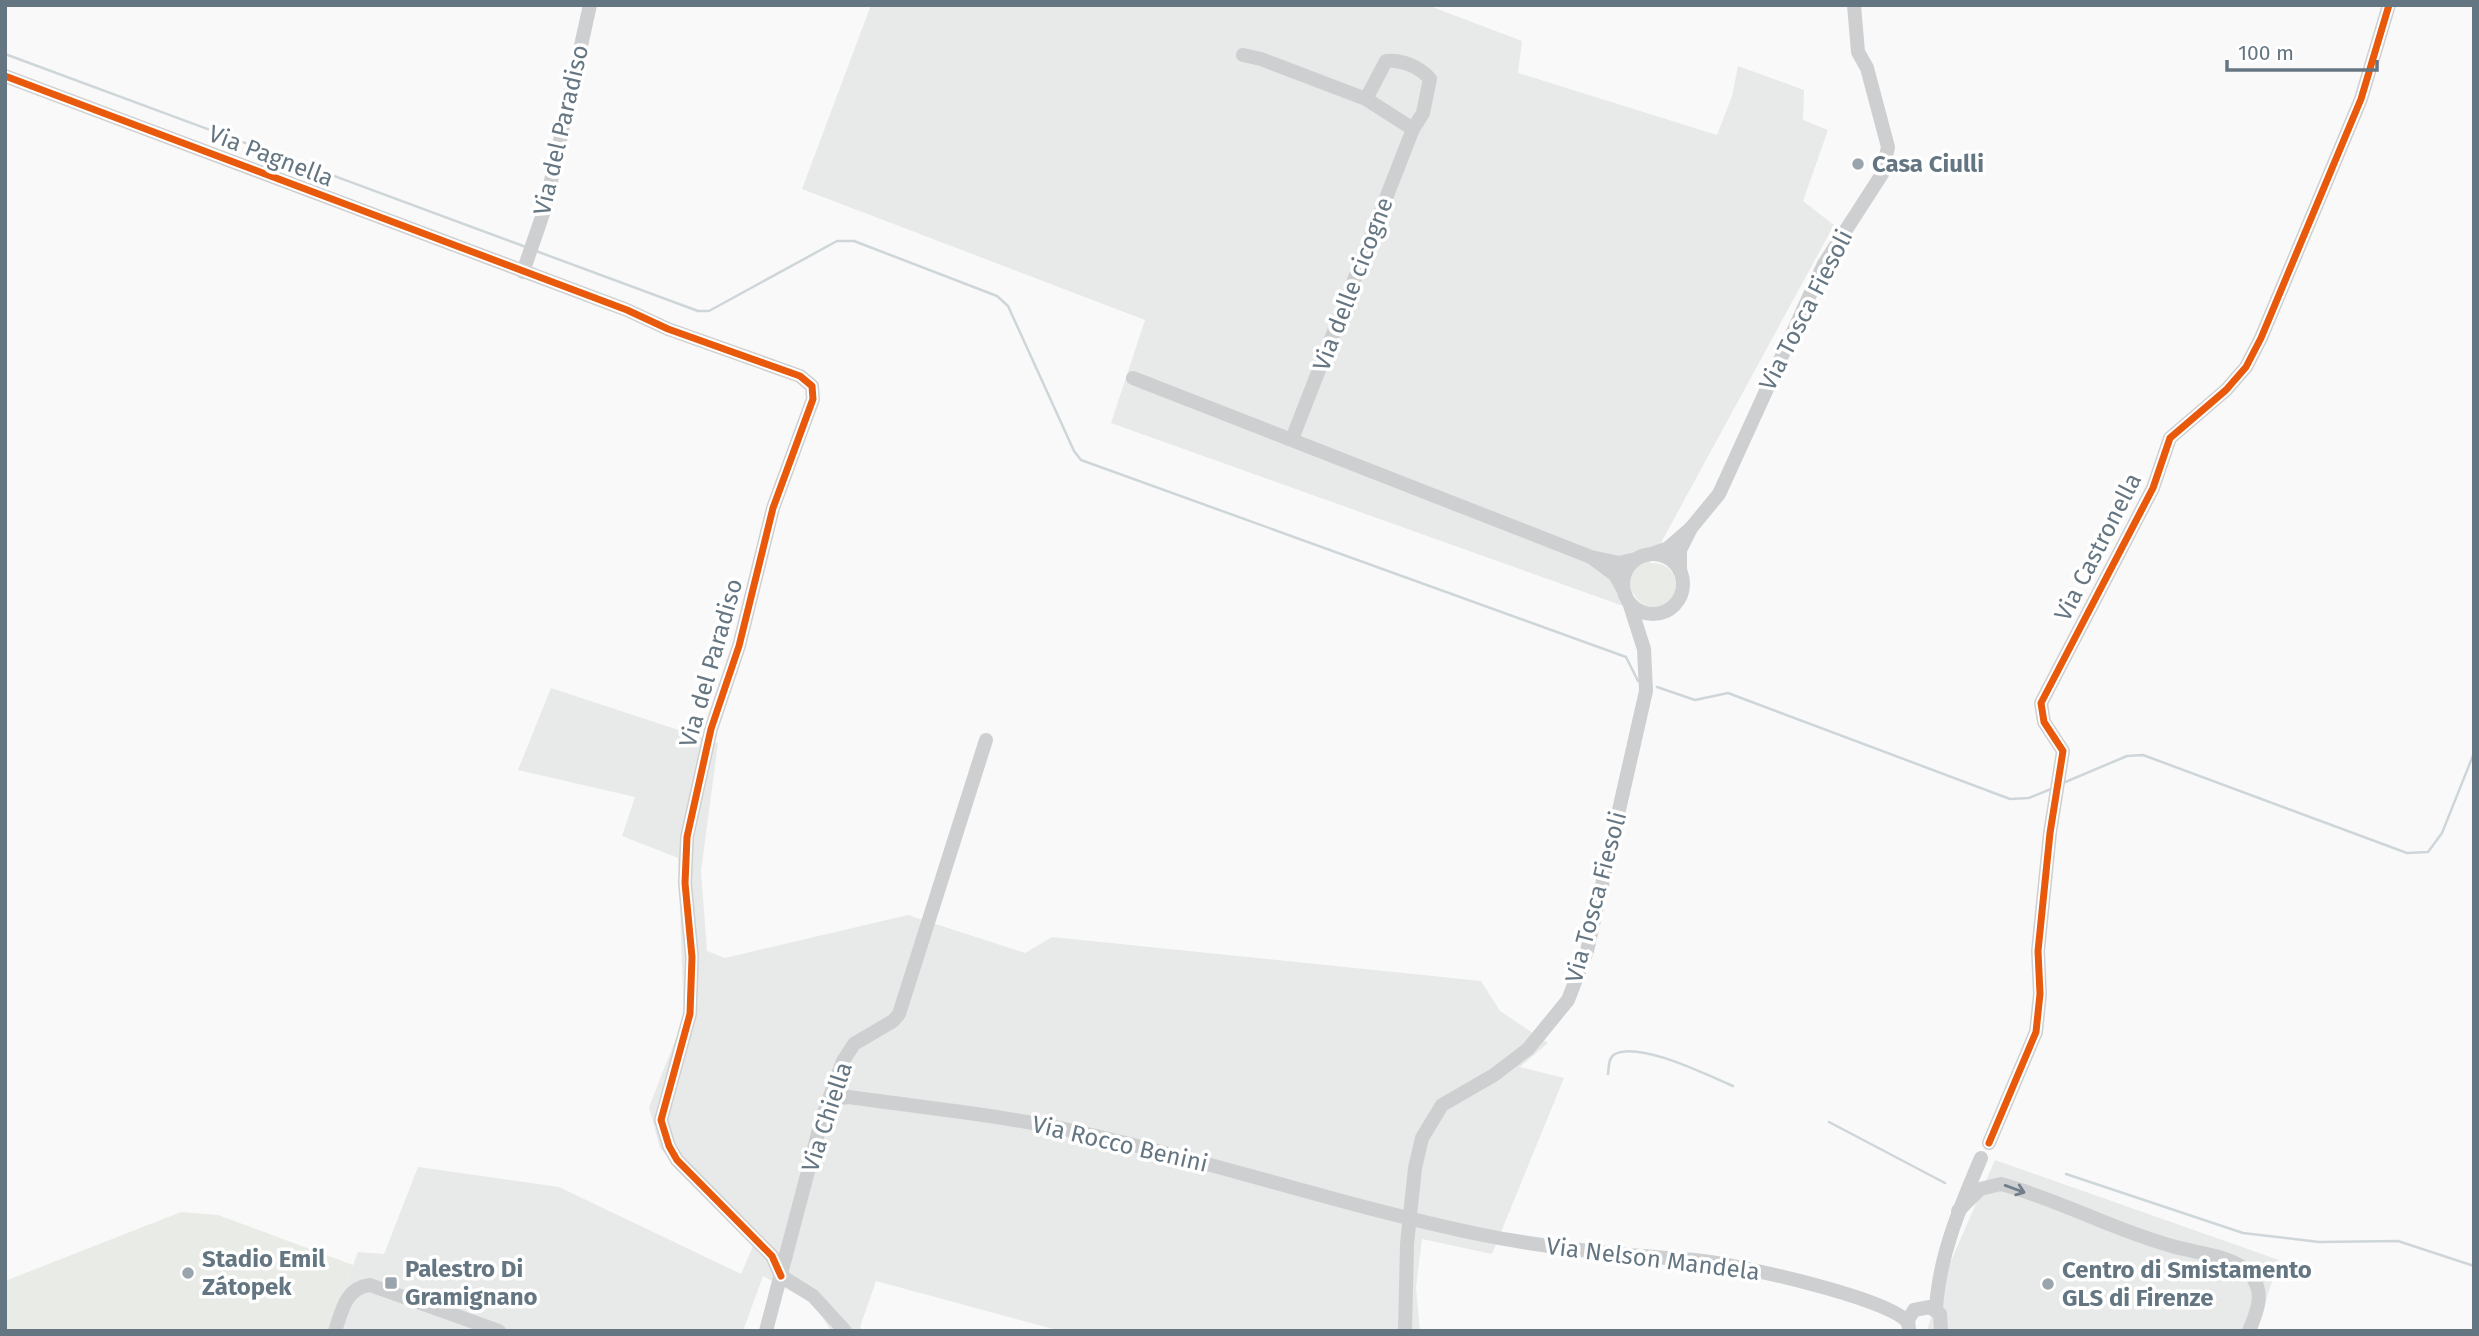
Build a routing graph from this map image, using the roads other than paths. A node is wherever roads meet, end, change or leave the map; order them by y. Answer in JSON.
{"nodes":[{"id":1,"x":590,"y":5,"type":"edge"},
{"id":2,"x":1854,"y":5,"type":"edge"},
{"id":3,"x":2389,"y":5,"type":"edge"},
{"id":4,"x":1243,"y":55,"type":"dead end"},
{"id":5,"x":5,"y":76,"type":"edge"},
{"id":6,"x":1366,"y":99,"type":"junction"},
{"id":7,"x":1413,"y":129,"type":"junction"},
{"id":8,"x":526,"y":266,"type":"junction"},
{"id":9,"x":1133,"y":378,"type":"dead end"},
{"id":10,"x":1292,"y":439,"type":"junction"},
{"id":11,"x":1691,"y":528,"type":"junction"},
{"id":12,"x":1652,"y":554,"type":"junction"},
{"id":13,"x":1591,"y":557,"type":"junction"},
{"id":14,"x":1636,"y":559,"type":"junction"},
{"id":15,"x":1680,"y":570,"type":"junction"},
{"id":16,"x":1626,"y":596,"type":"junction"},
{"id":17,"x":1657,"y":614,"type":"junction"},
{"id":18,"x":1644,"y":649,"type":"junction"},
{"id":19,"x":986,"y":740,"type":"dead end"},
{"id":20,"x":827,"y":1106,"type":"junction"},
{"id":21,"x":1989,"y":1143,"type":"dead end"},
{"id":22,"x":1980,"y":1158,"type":"dead end"},
{"id":23,"x":1958,"y":1211,"type":"junction"},
{"id":24,"x":1410,"y":1217,"type":"junction"},
{"id":25,"x":780,"y":1276,"type":"junction"},
{"id":26,"x":1937,"y":1283,"type":"junction"},
{"id":27,"x":1936,"y":1309,"type":"junction"},
{"id":28,"x":1912,"y":1318,"type":"edge"},
{"id":29,"x":477,"y":1327,"type":"edge"},
{"id":30,"x":335,"y":1331,"type":"edge"},
{"id":31,"x":499,"y":1331,"type":"edge"},
{"id":32,"x":766,"y":1331,"type":"edge"},
{"id":33,"x":845,"y":1331,"type":"edge"},
{"id":34,"x":1405,"y":1331,"type":"edge"},
{"id":35,"x":1941,"y":1331,"type":"edge"},
{"id":36,"x":2249,"y":1331,"type":"edge"}],
"edges":[{"from":1,"to":8,"type":"street","name":"Via del Paradiso"},
{"from":2,"to":11,"type":"street","name":"Via Tosca Fiesoli"},
{"from":3,"to":21,"type":"street","name":"Via Castronella"},
{"from":4,"to":6,"type":"street"},
{"from":5,"to":8,"type":"street","name":"Via Pagnella"},
{"from":6,"to":7,"type":"street"},
{"from":6,"to":7,"type":"street","name":"Via delle cicogne"},
{"from":7,"to":10,"type":"street","name":"Via delle cicogne"},
{"from":8,"to":25,"type":"street","name":"Via del Paradiso"},
{"from":9,"to":10,"type":"street"},
{"from":10,"to":13,"type":"street"},
{"from":11,"to":12,"type":"street","name":"Via Tosca Fiesoli"},
{"from":11,"to":15,"type":"street","name":"Via Tosca Fiesoli"},
{"from":12,"to":14,"type":"street","name":"Via Tosca Fiesoli"},
{"from":12,"to":15,"type":"street"},
{"from":13,"to":14,"type":"street"},
{"from":13,"to":16,"type":"street"},
{"from":14,"to":16,"type":"street"},
{"from":15,"to":17,"type":"street","name":"Via Tosca Fiesoli"},
{"from":16,"to":17,"type":"street"},
{"from":16,"to":18,"type":"street","name":"Via Tosca Fiesoli"},
{"from":17,"to":18,"type":"street","name":"Via Tosca Fiesoli"},
{"from":18,"to":24,"type":"street","name":"Via Tosca Fiesoli"},
{"from":19,"to":20,"type":"street","name":"Via Chiella"},
{"from":20,"to":24,"type":"street","name":"Via Rocco Benini"},
{"from":20,"to":25,"type":"street","name":"Via Chiella"},
{"from":22,"to":23,"type":"street"},
{"from":23,"to":26,"type":"street"},
{"from":23,"to":36,"type":"street","one_way":true},
{"from":24,"to":28,"type":"street","name":"Via Nelson Mandela"},
{"from":24,"to":34,"type":"street","name":"Via Tosca Fiesoli"},
{"from":25,"to":32,"type":"street"},
{"from":25,"to":33,"type":"street"},
{"from":26,"to":27,"type":"street"},
{"from":26,"to":28,"type":"street"},
{"from":27,"to":28,"type":"street"},
{"from":27,"to":35,"type":"street"},
{"from":29,"to":30,"type":"street"},
{"from":29,"to":31,"type":"street"}]}
